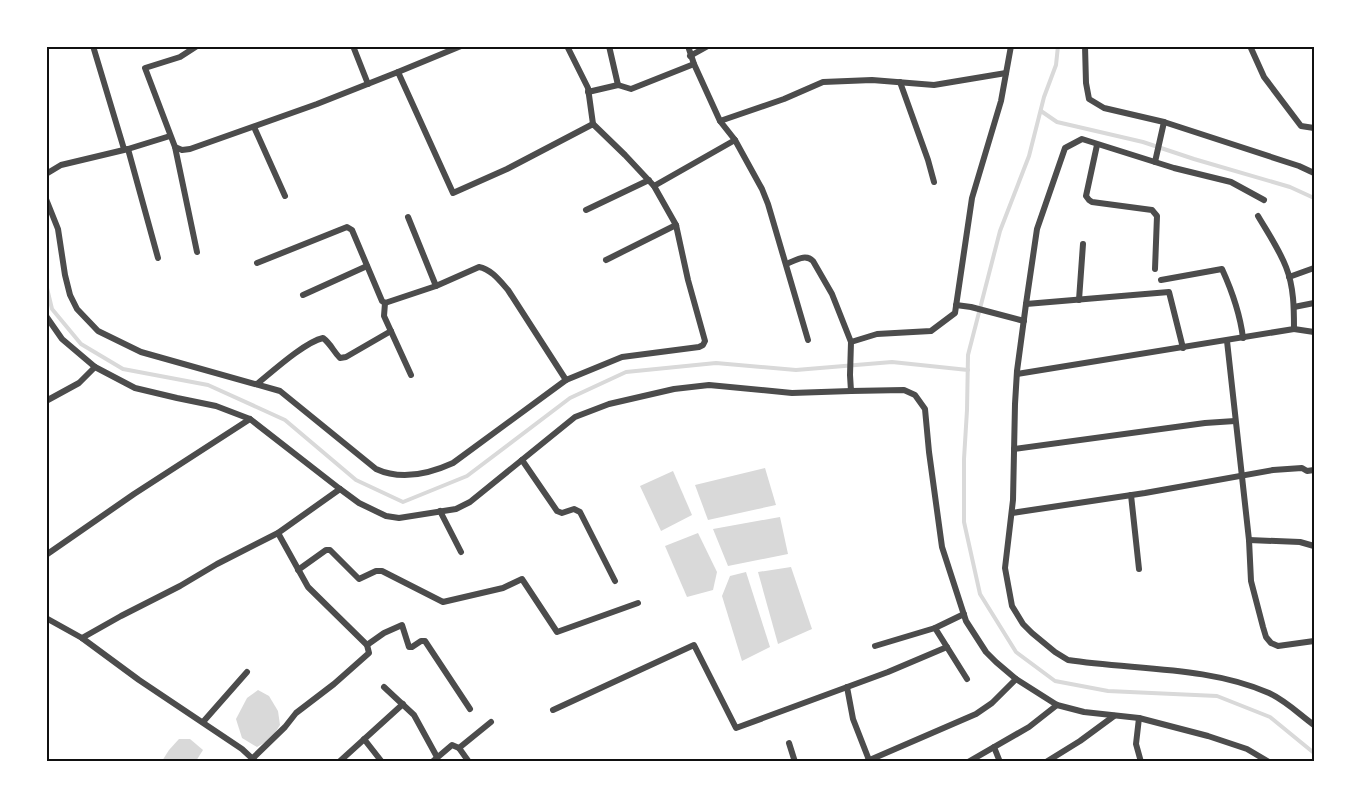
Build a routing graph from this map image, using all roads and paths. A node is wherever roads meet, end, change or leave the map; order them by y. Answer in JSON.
{"nodes":[{"id":1,"x":93,"y":46,"type":"edge"},
{"id":2,"x":197,"y":46,"type":"edge"},
{"id":3,"x":353,"y":46,"type":"edge"},
{"id":4,"x":460,"y":46,"type":"edge"},
{"id":5,"x":567,"y":46,"type":"edge"},
{"id":6,"x":609,"y":46,"type":"edge"},
{"id":7,"x":688,"y":46,"type":"edge"},
{"id":8,"x":708,"y":46,"type":"edge"},
{"id":9,"x":1011,"y":46,"type":"edge"},
{"id":10,"x":1085,"y":46,"type":"edge"},
{"id":11,"x":1250,"y":46,"type":"edge"},
{"id":12,"x":690,"y":56,"type":"junction"},
{"id":13,"x":694,"y":64,"type":"junction"},
{"id":14,"x":398,"y":72,"type":"junction"},
{"id":15,"x":1006,"y":73,"type":"junction"},
{"id":16,"x":900,"y":82,"type":"junction"},
{"id":17,"x":368,"y":84,"type":"junction"},
{"id":18,"x":618,"y":85,"type":"junction"},
{"id":19,"x":588,"y":92,"type":"junction"},
{"id":20,"x":720,"y":121,"type":"junction"},
{"id":21,"x":1164,"y":122,"type":"junction"},
{"id":22,"x":593,"y":124,"type":"junction"},
{"id":23,"x":254,"y":127,"type":"junction"},
{"id":24,"x":1314,"y":128,"type":"edge"},
{"id":25,"x":170,"y":136,"type":"junction"},
{"id":26,"x":735,"y":140,"type":"junction"},
{"id":27,"x":1097,"y":145,"type":"junction"},
{"id":28,"x":175,"y":147,"type":"junction"},
{"id":29,"x":126,"y":149,"type":"junction"},
{"id":30,"x":1155,"y":162,"type":"junction"},
{"id":31,"x":1314,"y":173,"type":"edge"},
{"id":32,"x":46,"y":174,"type":"edge"},
{"id":33,"x":934,"y":182,"type":"dead end"},
{"id":34,"x":651,"y":183,"type":"junction"},
{"id":35,"x":285,"y":196,"type":"dead end"},
{"id":36,"x":46,"y":199,"type":"edge"},
{"id":37,"x":1264,"y":200,"type":"dead end"},
{"id":38,"x":586,"y":210,"type":"dead end"},
{"id":39,"x":1258,"y":216,"type":"dead end"},
{"id":40,"x":408,"y":217,"type":"dead end"},
{"id":41,"x":675,"y":225,"type":"junction"},
{"id":42,"x":1083,"y":244,"type":"dead end"},
{"id":43,"x":197,"y":252,"type":"dead end"},
{"id":44,"x":158,"y":258,"type":"dead end"},
{"id":45,"x":606,"y":260,"type":"dead end"},
{"id":46,"x":256,"y":263,"type":"dead end"},
{"id":47,"x":786,"y":264,"type":"junction"},
{"id":48,"x":368,"y":266,"type":"junction"},
{"id":49,"x":1314,"y":268,"type":"edge"},
{"id":50,"x":1155,"y":269,"type":"dead end"},
{"id":51,"x":1289,"y":277,"type":"junction"},
{"id":52,"x":1161,"y":280,"type":"dead end"},
{"id":53,"x":436,"y":286,"type":"junction"},
{"id":54,"x":303,"y":295,"type":"dead end"},
{"id":55,"x":1079,"y":300,"type":"junction"},
{"id":56,"x":385,"y":303,"type":"junction"},
{"id":57,"x":1314,"y":303,"type":"edge"},
{"id":58,"x":1026,"y":304,"type":"junction"},
{"id":59,"x":956,"y":305,"type":"junction"},
{"id":60,"x":1294,"y":307,"type":"junction"},
{"id":61,"x":46,"y":316,"type":"edge"},
{"id":62,"x":1024,"y":321,"type":"junction"},
{"id":63,"x":1294,"y":329,"type":"junction"},
{"id":64,"x":390,"y":330,"type":"junction"},
{"id":65,"x":1314,"y":332,"type":"edge"},
{"id":66,"x":1243,"y":338,"type":"junction"},
{"id":67,"x":808,"y":340,"type":"dead end"},
{"id":68,"x":1227,"y":341,"type":"junction"},
{"id":69,"x":851,"y":342,"type":"junction"},
{"id":70,"x":1183,"y":348,"type":"junction"},
{"id":71,"x":95,"y":368,"type":"junction"},
{"id":72,"x":1017,"y":374,"type":"junction"},
{"id":73,"x":411,"y":375,"type":"dead end"},
{"id":74,"x":566,"y":380,"type":"junction"},
{"id":75,"x":257,"y":384,"type":"junction"},
{"id":76,"x":851,"y":391,"type":"junction"},
{"id":77,"x":46,"y":401,"type":"edge"},
{"id":78,"x":250,"y":419,"type":"junction"},
{"id":79,"x":1235,"y":421,"type":"junction"},
{"id":80,"x":1014,"y":449,"type":"junction"},
{"id":81,"x":522,"y":460,"type":"junction"},
{"id":82,"x":1314,"y":470,"type":"edge"},
{"id":83,"x":1241,"y":475,"type":"junction"},
{"id":84,"x":340,"y":489,"type":"junction"},
{"id":85,"x":1131,"y":495,"type":"junction"},
{"id":86,"x":440,"y":511,"type":"junction"},
{"id":87,"x":1012,"y":513,"type":"junction"},
{"id":88,"x":278,"y":533,"type":"junction"},
{"id":89,"x":1249,"y":540,"type":"junction"},
{"id":90,"x":1314,"y":546,"type":"edge"},
{"id":91,"x":461,"y":552,"type":"dead end"},
{"id":92,"x":46,"y":555,"type":"edge"},
{"id":93,"x":298,"y":570,"type":"junction"},
{"id":94,"x":1139,"y":570,"type":"dead end"},
{"id":95,"x":615,"y":581,"type":"dead end"},
{"id":96,"x":638,"y":603,"type":"dead end"},
{"id":97,"x":964,"y":614,"type":"junction"},
{"id":98,"x":46,"y":618,"type":"edge"},
{"id":99,"x":935,"y":628,"type":"junction"},
{"id":100,"x":82,"y":638,"type":"junction"},
{"id":101,"x":1314,"y":641,"type":"edge"},
{"id":102,"x":367,"y":645,"type":"junction"},
{"id":103,"x":876,"y":646,"type":"dead end"},
{"id":104,"x":947,"y":647,"type":"junction"},
{"id":105,"x":247,"y":672,"type":"dead end"},
{"id":106,"x":967,"y":679,"type":"dead end"},
{"id":107,"x":1016,"y":679,"type":"junction"},
{"id":108,"x":384,"y":687,"type":"dead end"},
{"id":109,"x":847,"y":687,"type":"junction"},
{"id":110,"x":403,"y":704,"type":"junction"},
{"id":111,"x":1057,"y":705,"type":"junction"},
{"id":112,"x":470,"y":709,"type":"dead end"},
{"id":113,"x":553,"y":710,"type":"dead end"},
{"id":114,"x":1114,"y":715,"type":"junction"},
{"id":115,"x":1138,"y":718,"type":"junction"},
{"id":116,"x":203,"y":722,"type":"junction"},
{"id":117,"x":491,"y":722,"type":"dead end"},
{"id":118,"x":1314,"y":725,"type":"edge"},
{"id":119,"x":364,"y":739,"type":"junction"},
{"id":120,"x":789,"y":743,"type":"dead end"},
{"id":121,"x":994,"y":747,"type":"junction"},
{"id":122,"x":459,"y":748,"type":"junction"},
{"id":123,"x":435,"y":759,"type":"edge"},
{"id":124,"x":255,"y":760,"type":"edge"},
{"id":125,"x":867,"y":761,"type":"edge"},
{"id":126,"x":339,"y":762,"type":"edge"},
{"id":127,"x":382,"y":762,"type":"edge"},
{"id":128,"x":469,"y":762,"type":"edge"},
{"id":129,"x":795,"y":762,"type":"edge"},
{"id":130,"x":968,"y":762,"type":"edge"},
{"id":131,"x":1000,"y":762,"type":"edge"},
{"id":132,"x":1046,"y":762,"type":"edge"},
{"id":133,"x":1141,"y":762,"type":"edge"},
{"id":134,"x":1269,"y":762,"type":"edge"}],
"edges":[{"from":1,"to":29,"type":"street"},
{"from":2,"to":25,"type":"street"},
{"from":3,"to":17,"type":"street"},
{"from":4,"to":14,"type":"street"},
{"from":5,"to":19,"type":"street"},
{"from":6,"to":18,"type":"street"},
{"from":7,"to":12,"type":"street"},
{"from":8,"to":12,"type":"street"},
{"from":9,"to":15,"type":"street"},
{"from":10,"to":21,"type":"street"},
{"from":11,"to":24,"type":"street"},
{"from":12,"to":13,"type":"street"},
{"from":13,"to":18,"type":"street"},
{"from":13,"to":20,"type":"street"},
{"from":14,"to":17,"type":"street"},
{"from":14,"to":22,"type":"street"},
{"from":15,"to":16,"type":"street"},
{"from":15,"to":59,"type":"street"},
{"from":16,"to":20,"type":"street"},
{"from":16,"to":33,"type":"street"},
{"from":17,"to":23,"type":"street"},
{"from":18,"to":19,"type":"street"},
{"from":19,"to":22,"type":"street"},
{"from":20,"to":26,"type":"street"},
{"from":21,"to":30,"type":"street"},
{"from":21,"to":31,"type":"street"},
{"from":22,"to":34,"type":"street"},
{"from":23,"to":28,"type":"street"},
{"from":23,"to":35,"type":"street"},
{"from":25,"to":28,"type":"street"},
{"from":25,"to":29,"type":"street"},
{"from":26,"to":34,"type":"street"},
{"from":26,"to":47,"type":"street"},
{"from":27,"to":30,"type":"street"},
{"from":27,"to":50,"type":"street"},
{"from":27,"to":58,"type":"street"},
{"from":28,"to":43,"type":"street"},
{"from":29,"to":32,"type":"street"},
{"from":29,"to":44,"type":"street"},
{"from":30,"to":37,"type":"street"},
{"from":34,"to":38,"type":"street"},
{"from":34,"to":41,"type":"street"},
{"from":36,"to":75,"type":"street"},
{"from":39,"to":51,"type":"street"},
{"from":40,"to":53,"type":"street"},
{"from":41,"to":45,"type":"street"},
{"from":41,"to":74,"type":"street"},
{"from":42,"to":55,"type":"street"},
{"from":46,"to":48,"type":"street"},
{"from":47,"to":67,"type":"street"},
{"from":47,"to":69,"type":"street"},
{"from":48,"to":54,"type":"street"},
{"from":48,"to":56,"type":"street"},
{"from":49,"to":51,"type":"street"},
{"from":51,"to":60,"type":"street"},
{"from":52,"to":66,"type":"street"},
{"from":53,"to":56,"type":"street"},
{"from":53,"to":74,"type":"street"},
{"from":55,"to":58,"type":"street"},
{"from":55,"to":70,"type":"street"},
{"from":56,"to":64,"type":"street"},
{"from":57,"to":60,"type":"street"},
{"from":58,"to":62,"type":"street"},
{"from":59,"to":62,"type":"street"},
{"from":59,"to":69,"type":"street"},
{"from":60,"to":63,"type":"street"},
{"from":61,"to":71,"type":"street"},
{"from":62,"to":72,"type":"street"},
{"from":63,"to":65,"type":"street"},
{"from":63,"to":66,"type":"street"},
{"from":64,"to":73,"type":"street"},
{"from":64,"to":75,"type":"street"},
{"from":66,"to":68,"type":"street"},
{"from":68,"to":70,"type":"street"},
{"from":68,"to":79,"type":"street"},
{"from":69,"to":76,"type":"street"},
{"from":70,"to":72,"type":"street"},
{"from":71,"to":77,"type":"street"},
{"from":71,"to":78,"type":"street"},
{"from":72,"to":80,"type":"street"},
{"from":74,"to":75,"type":"street"},
{"from":76,"to":81,"type":"street"},
{"from":76,"to":97,"type":"street"},
{"from":78,"to":84,"type":"street"},
{"from":78,"to":92,"type":"street"},
{"from":79,"to":80,"type":"street"},
{"from":79,"to":83,"type":"street"},
{"from":80,"to":87,"type":"street"},
{"from":81,"to":86,"type":"street"},
{"from":81,"to":95,"type":"street"},
{"from":82,"to":83,"type":"street"},
{"from":83,"to":85,"type":"street"},
{"from":83,"to":89,"type":"street"},
{"from":84,"to":86,"type":"street"},
{"from":84,"to":88,"type":"street"},
{"from":85,"to":87,"type":"street"},
{"from":85,"to":94,"type":"street"},
{"from":86,"to":91,"type":"street"},
{"from":87,"to":118,"type":"street"},
{"from":88,"to":93,"type":"street"},
{"from":88,"to":100,"type":"street"},
{"from":89,"to":90,"type":"street"},
{"from":89,"to":101,"type":"street"},
{"from":93,"to":96,"type":"street"},
{"from":93,"to":102,"type":"street"},
{"from":97,"to":99,"type":"street"},
{"from":97,"to":107,"type":"street"},
{"from":98,"to":100,"type":"street"},
{"from":99,"to":103,"type":"street"},
{"from":99,"to":104,"type":"street"},
{"from":100,"to":116,"type":"street"},
{"from":102,"to":112,"type":"street"},
{"from":102,"to":124,"type":"street"},
{"from":104,"to":106,"type":"street"},
{"from":104,"to":109,"type":"street"},
{"from":105,"to":116,"type":"street"},
{"from":107,"to":111,"type":"street"},
{"from":107,"to":125,"type":"street"},
{"from":108,"to":110,"type":"street"},
{"from":109,"to":113,"type":"street"},
{"from":109,"to":125,"type":"street"},
{"from":110,"to":119,"type":"street"},
{"from":110,"to":123,"type":"street"},
{"from":111,"to":114,"type":"street"},
{"from":111,"to":121,"type":"street"},
{"from":114,"to":115,"type":"street"},
{"from":114,"to":132,"type":"street"},
{"from":115,"to":133,"type":"street"},
{"from":115,"to":134,"type":"street"},
{"from":116,"to":124,"type":"street"},
{"from":117,"to":122,"type":"street"},
{"from":119,"to":126,"type":"street"},
{"from":119,"to":127,"type":"street"},
{"from":120,"to":129,"type":"street"},
{"from":121,"to":130,"type":"street"},
{"from":121,"to":131,"type":"street"},
{"from":122,"to":123,"type":"street"},
{"from":122,"to":128,"type":"street"}]}
